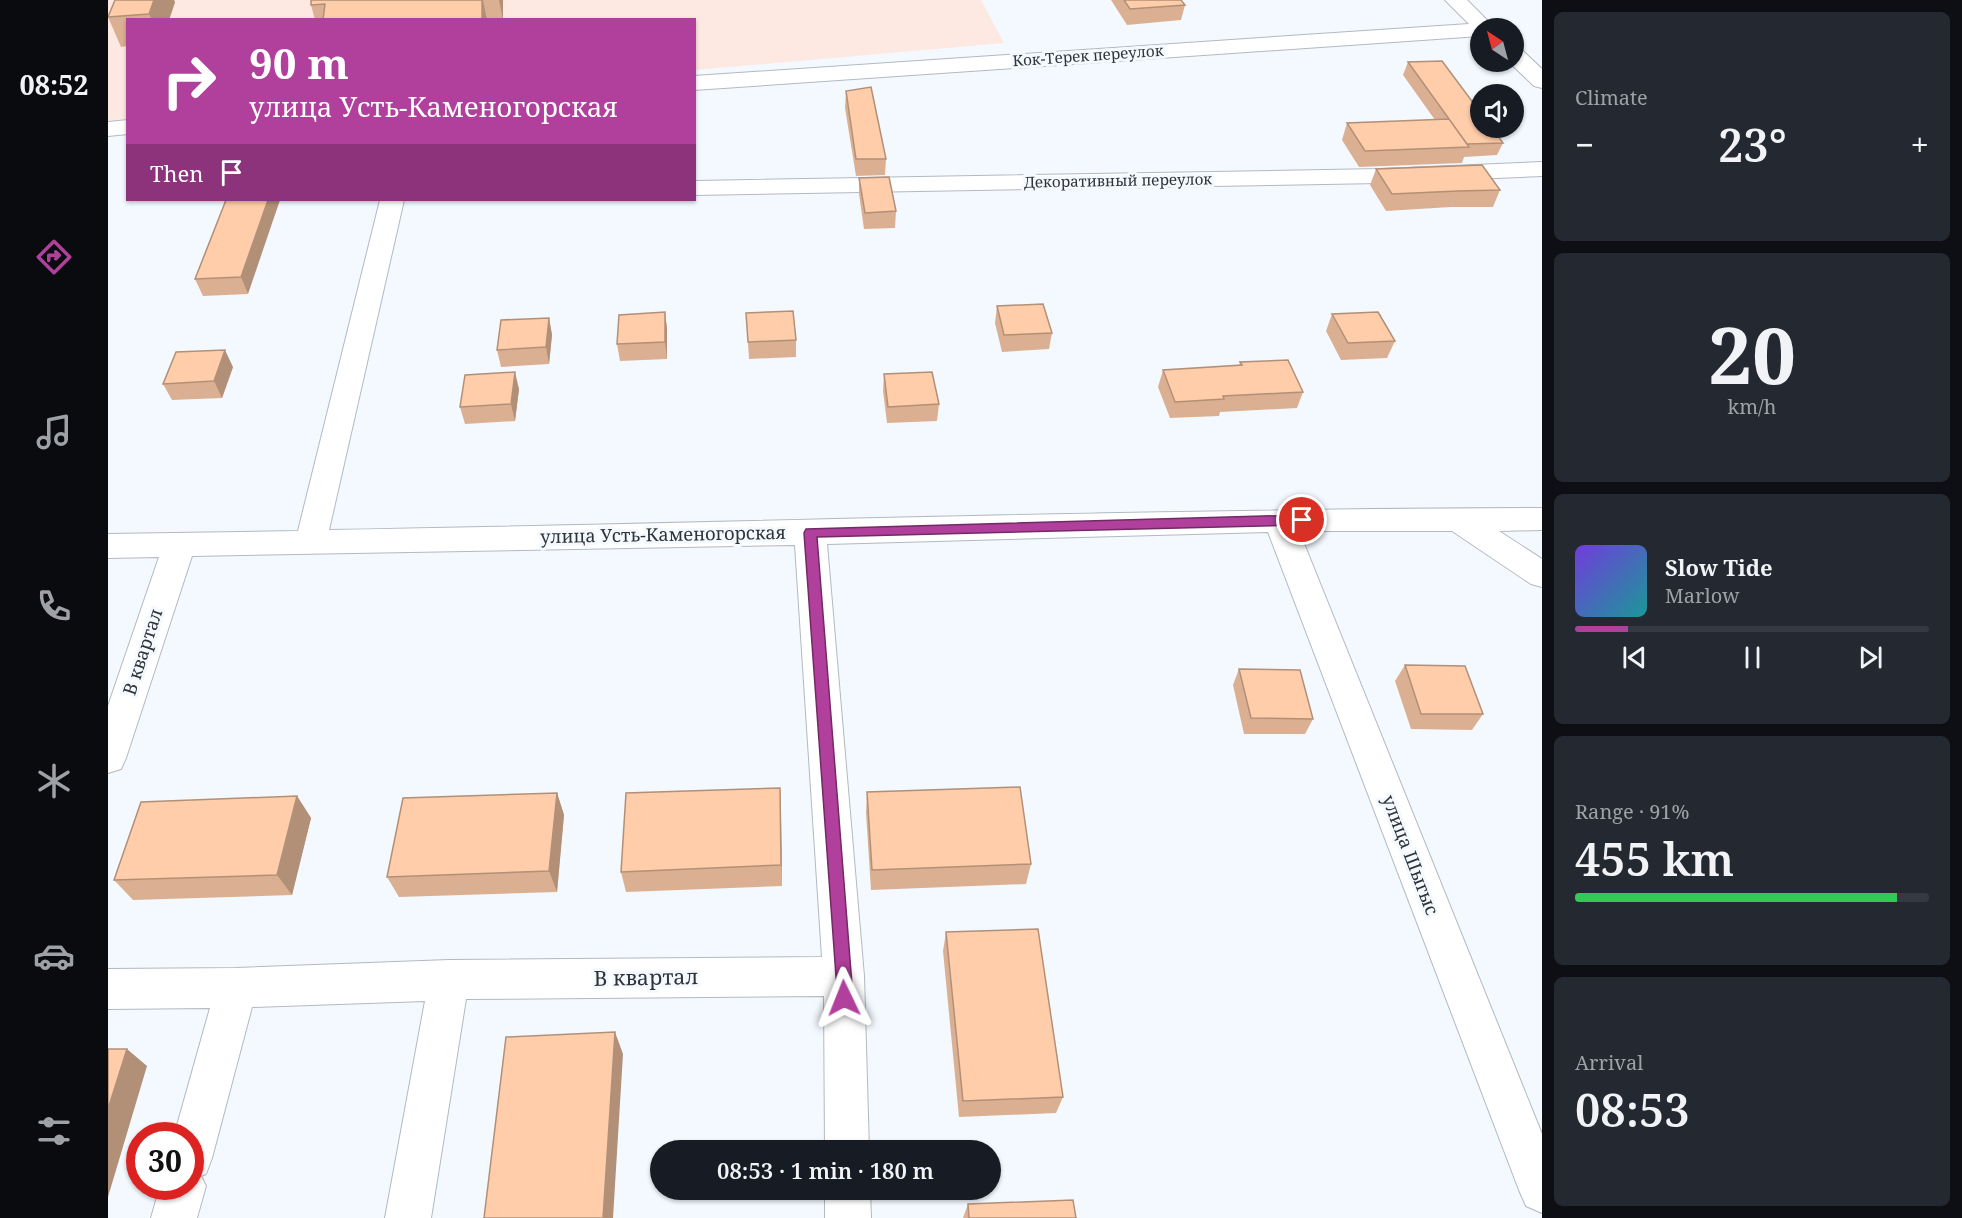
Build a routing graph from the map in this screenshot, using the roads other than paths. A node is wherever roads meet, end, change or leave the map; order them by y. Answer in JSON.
{"nodes":[{"id":1,"x":1455,"y":0,"type":"edge"},
{"id":2,"x":1474,"y":18,"type":"edge"},
{"id":3,"x":1470,"y":31,"type":"edge"},
{"id":4,"x":1524,"y":64,"type":"edge"},
{"id":5,"x":1542,"y":81,"type":"edge"},
{"id":6,"x":696,"y":83,"type":"edge"},
{"id":7,"x":126,"y":127,"type":"edge"},
{"id":8,"x":108,"y":129,"type":"edge"},
{"id":9,"x":1542,"y":169,"type":"edge"},
{"id":10,"x":696,"y":188,"type":"edge"},
{"id":11,"x":392,"y":201,"type":"edge"},
{"id":12,"x":1542,"y":519,"type":"edge"},
{"id":13,"x":1279,"y":520,"type":"junction"},
{"id":14,"x":1462,"y":522,"type":"junction"},
{"id":15,"x":810,"y":533,"type":"junction"},
{"id":16,"x":311,"y":541,"type":"junction"},
{"id":17,"x":108,"y":546,"type":"edge"},
{"id":18,"x":179,"y":546,"type":"junction"},
{"id":19,"x":1542,"y":575,"type":"edge"},
{"id":20,"x":108,"y":758,"type":"edge"},
{"id":21,"x":844,"y":976,"type":"junction"},
{"id":22,"x":448,"y":980,"type":"junction"},
{"id":23,"x":236,"y":988,"type":"junction"},
{"id":24,"x":108,"y":989,"type":"edge"},
{"id":25,"x":200,"y":1122,"type":"edge"},
{"id":26,"x":847,"y":1140,"type":"edge"},
{"id":27,"x":1542,"y":1190,"type":"edge"},
{"id":28,"x":179,"y":1200,"type":"edge"},
{"id":29,"x":848,"y":1200,"type":"edge"},
{"id":30,"x":174,"y":1218,"type":"edge"},
{"id":31,"x":408,"y":1218,"type":"edge"},
{"id":32,"x":848,"y":1218,"type":"edge"}],
"edges":[{"from":1,"to":2,"type":"street"},
{"from":3,"to":6,"type":"street","name":"Кок-Терек переулок"},
{"from":4,"to":5,"type":"street"},
{"from":7,"to":8,"type":"street"},
{"from":9,"to":10,"type":"street","name":"Декоративный переулок"},
{"from":11,"to":16,"type":"street"},
{"from":12,"to":14,"type":"street","name":"улица Усть-Каменогорская"},
{"from":13,"to":14,"type":"street","name":"улица Усть-Каменогорская"},
{"from":13,"to":15,"type":"street","name":"улица Усть-Каменогорская"},
{"from":13,"to":27,"type":"street","name":"улица Шыгыс"},
{"from":14,"to":19,"type":"street"},
{"from":15,"to":16,"type":"street","name":"улица Усть-Каменогорская"},
{"from":15,"to":21,"type":"street"},
{"from":16,"to":18,"type":"street","name":"улица Усть-Каменогорская"},
{"from":17,"to":18,"type":"street","name":"улица Усть-Каменогорская"},
{"from":18,"to":20,"type":"street","name":"В квартал"},
{"from":21,"to":22,"type":"street","name":"В квартал"},
{"from":21,"to":26,"type":"street"},
{"from":22,"to":23,"type":"street","name":"В квартал"},
{"from":22,"to":31,"type":"street"},
{"from":23,"to":24,"type":"street","name":"В квартал"},
{"from":23,"to":25,"type":"street"},
{"from":28,"to":30,"type":"street"},
{"from":29,"to":32,"type":"street"}]}
